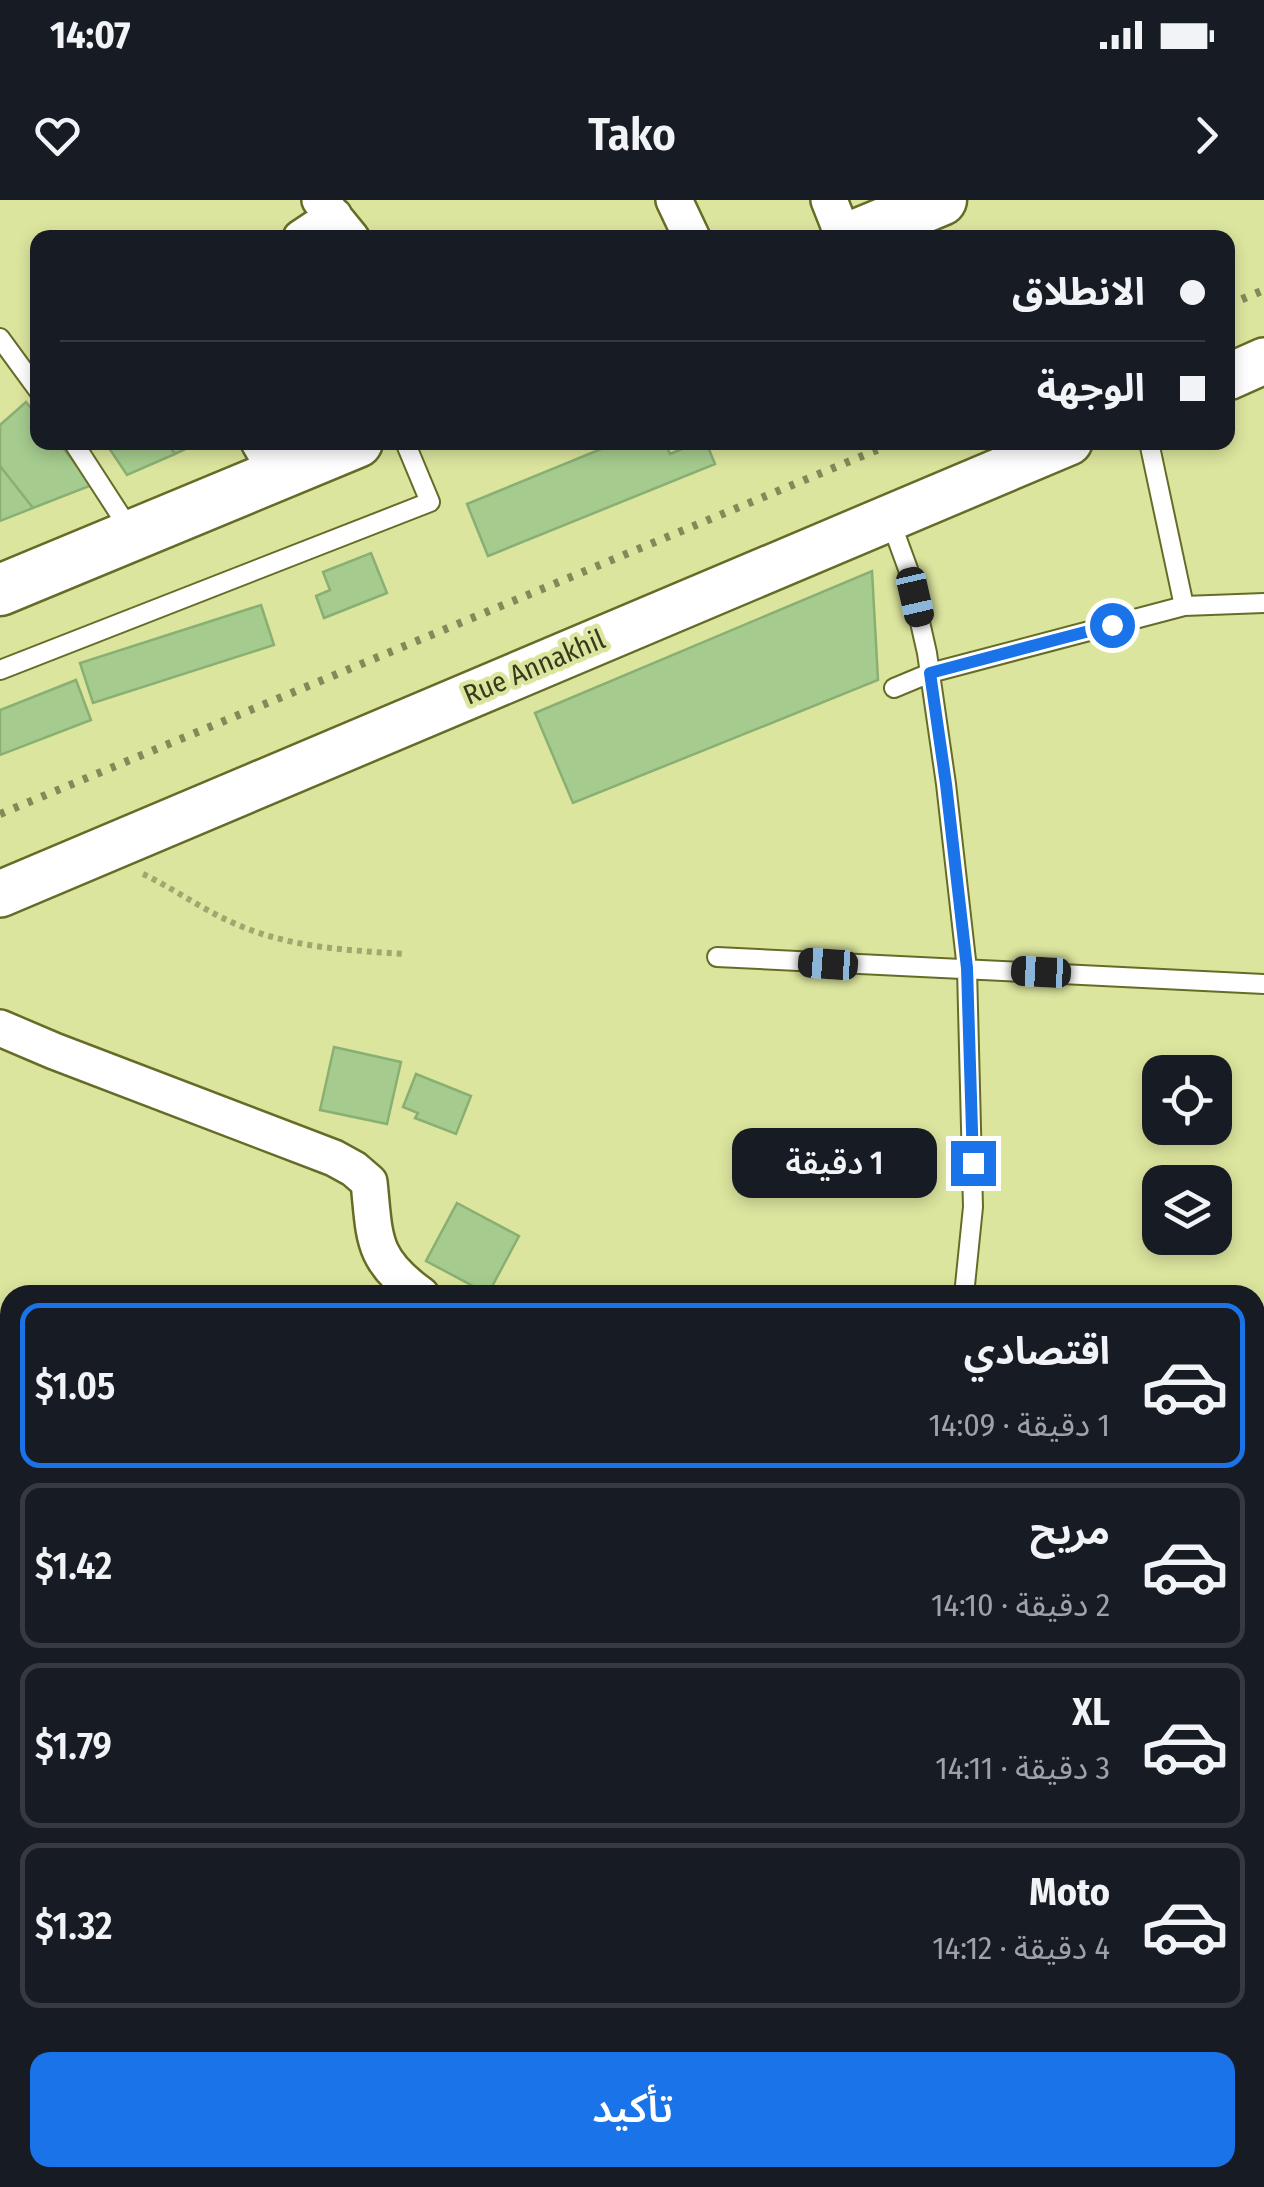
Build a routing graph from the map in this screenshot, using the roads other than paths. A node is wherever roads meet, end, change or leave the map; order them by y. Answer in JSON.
{"nodes":[{"id":1,"x":674,"y":200,"type":"edge"},
{"id":2,"x":829,"y":200,"type":"edge"},
{"id":3,"x":941,"y":200,"type":"edge"},
{"id":4,"x":688,"y":230,"type":"edge"},
{"id":5,"x":842,"y":230,"type":"edge"},
{"id":6,"x":866,"y":230,"type":"edge"},
{"id":7,"x":0,"y":338,"type":"edge"},
{"id":8,"x":1264,"y":361,"type":"edge"},
{"id":9,"x":1235,"y":373,"type":"edge"},
{"id":10,"x":30,"y":379,"type":"edge"},
{"id":11,"x":78,"y":450,"type":"edge"},
{"id":12,"x":315,"y":450,"type":"edge"},
{"id":13,"x":408,"y":450,"type":"edge"},
{"id":14,"x":1050,"y":450,"type":"edge"},
{"id":15,"x":1151,"y":450,"type":"edge"},
{"id":16,"x":268,"y":459,"type":"edge"},
{"id":17,"x":889,"y":517,"type":"junction"},
{"id":18,"x":133,"y":535,"type":"junction"},
{"id":19,"x":0,"y":590,"type":"edge"},
{"id":20,"x":1264,"y":602,"type":"edge"},
{"id":21,"x":1184,"y":606,"type":"junction"},
{"id":22,"x":0,"y":670,"type":"edge"},
{"id":23,"x":930,"y":673,"type":"junction"},
{"id":24,"x":894,"y":688,"type":"dead end"},
{"id":25,"x":0,"y":894,"type":"edge"},
{"id":26,"x":717,"y":957,"type":"dead end"},
{"id":27,"x":967,"y":968,"type":"junction"},
{"id":28,"x":1264,"y":984,"type":"edge"},
{"id":29,"x":0,"y":1028,"type":"edge"},
{"id":30,"x":410,"y":1285,"type":"edge"},
{"id":31,"x":965,"y":1285,"type":"edge"}],
"edges":[{"from":1,"to":4,"type":"street"},
{"from":2,"to":5,"type":"street"},
{"from":3,"to":6,"type":"main road"},
{"from":7,"to":10,"type":"lane"},
{"from":8,"to":9,"type":"street"},
{"from":11,"to":18,"type":"lane"},
{"from":12,"to":16,"type":"main road"},
{"from":13,"to":22,"type":"lane"},
{"from":14,"to":17,"type":"street","name":"Rue Annakhil"},
{"from":15,"to":21,"type":"lane"},
{"from":16,"to":18,"type":"main road"},
{"from":17,"to":23,"type":"lane"},
{"from":17,"to":25,"type":"street","name":"Rue Annakhil"},
{"from":18,"to":19,"type":"main road"},
{"from":20,"to":21,"type":"lane"},
{"from":21,"to":23,"type":"lane"},
{"from":23,"to":24,"type":"lane"},
{"from":23,"to":27,"type":"lane"},
{"from":26,"to":27,"type":"lane"},
{"from":27,"to":28,"type":"lane"},
{"from":27,"to":31,"type":"lane"},
{"from":29,"to":30,"type":"street"}]}
